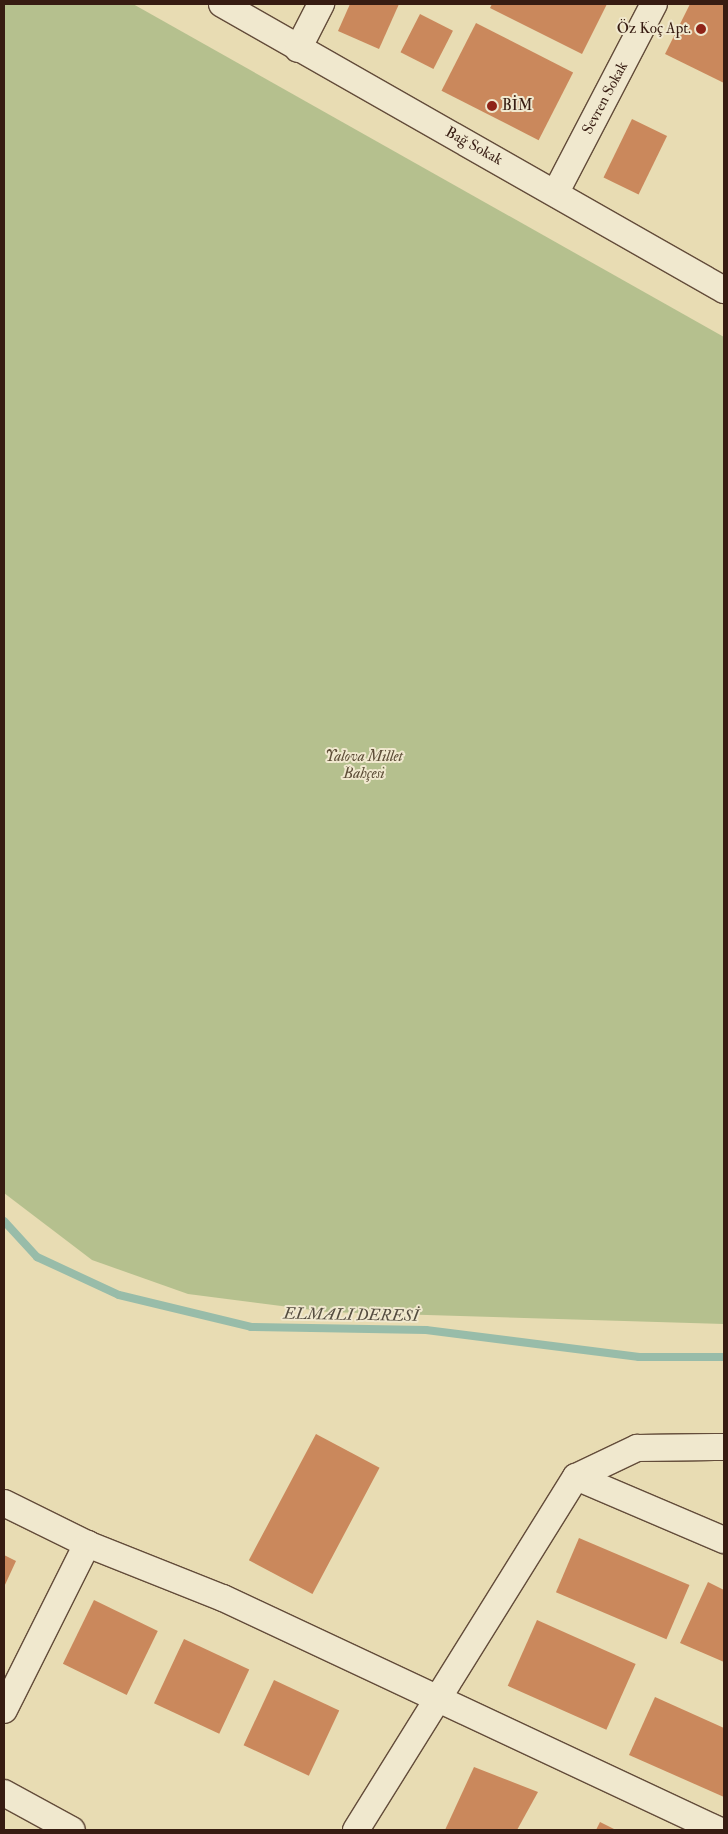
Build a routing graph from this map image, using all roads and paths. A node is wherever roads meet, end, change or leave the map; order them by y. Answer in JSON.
{"nodes":[{"id":1,"x":222,"y":4,"type":"edge"},
{"id":2,"x":321,"y":4,"type":"edge"},
{"id":3,"x":654,"y":4,"type":"edge"},
{"id":4,"x":298,"y":49,"type":"junction"},
{"id":5,"x":556,"y":192,"type":"junction"},
{"id":6,"x":724,"y":290,"type":"edge"},
{"id":7,"x":724,"y":1447,"type":"edge"},
{"id":8,"x":576,"y":1477,"type":"junction"},
{"id":9,"x":4,"y":1503,"type":"edge"},
{"id":10,"x":724,"y":1540,"type":"edge"},
{"id":11,"x":87,"y":1544,"type":"junction"},
{"id":12,"x":436,"y":1700,"type":"junction"},
{"id":13,"x":4,"y":1710,"type":"edge"},
{"id":14,"x":4,"y":1793,"type":"edge"},
{"id":15,"x":72,"y":1830,"type":"edge"},
{"id":16,"x":356,"y":1830,"type":"edge"},
{"id":17,"x":718,"y":1830,"type":"edge"}],
"edges":[{"from":1,"to":4,"type":"street","name":"Bağ Sokak"},
{"from":2,"to":4,"type":"street"},
{"from":3,"to":5,"type":"street","name":"Sevren Sokak"},
{"from":4,"to":5,"type":"street","name":"Bağ Sokak"},
{"from":5,"to":6,"type":"street","name":"Bağ Sokak"},
{"from":7,"to":8,"type":"street"},
{"from":8,"to":10,"type":"street"},
{"from":8,"to":12,"type":"street"},
{"from":9,"to":11,"type":"street"},
{"from":11,"to":12,"type":"street"},
{"from":11,"to":13,"type":"street"},
{"from":12,"to":16,"type":"street"},
{"from":12,"to":17,"type":"street"},
{"from":14,"to":15,"type":"street"}]}
